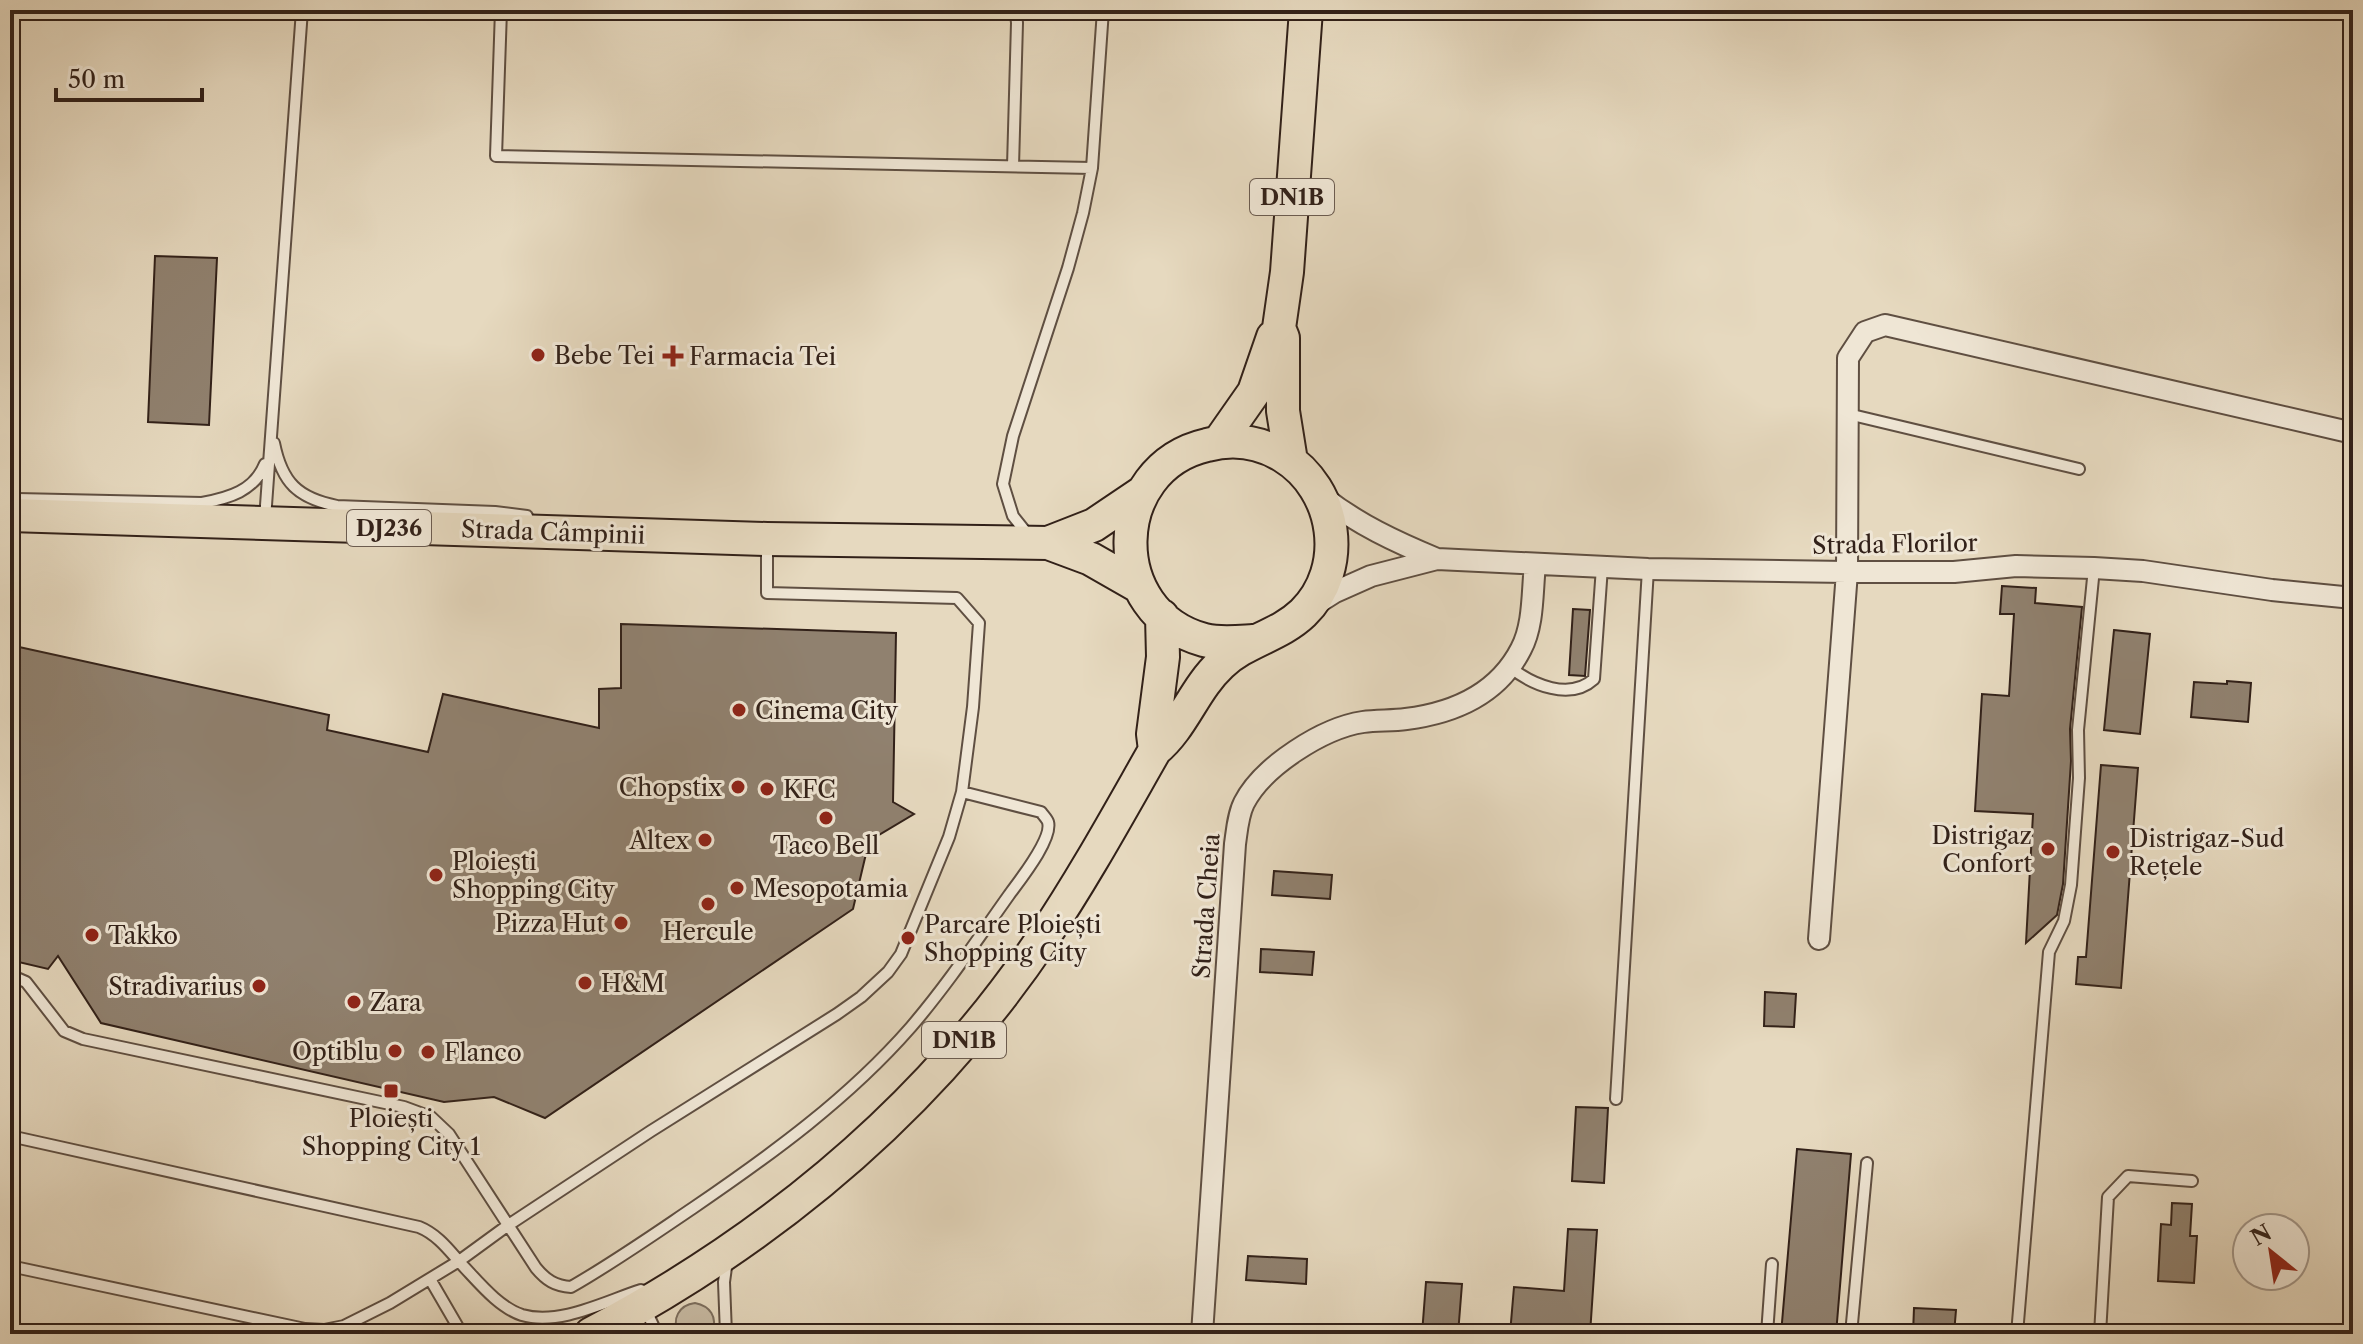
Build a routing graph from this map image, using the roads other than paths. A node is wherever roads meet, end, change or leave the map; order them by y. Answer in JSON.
{"nodes":[{"id":1,"x":302,"y":10,"type":"edge"},
{"id":2,"x":501,"y":10,"type":"edge"},
{"id":3,"x":1010,"y":10,"type":"edge"},
{"id":4,"x":1103,"y":10,"type":"edge"},
{"id":5,"x":1306,"y":10,"type":"edge"},
{"id":6,"x":1013,"y":166,"type":"junction"},
{"id":7,"x":1092,"y":168,"type":"junction"},
{"id":8,"x":1279,"y":328,"type":"junction"},
{"id":9,"x":1848,"y":414,"type":"junction"},
{"id":10,"x":271,"y":428,"type":"junction"},
{"id":11,"x":2353,"y":433,"type":"edge"},
{"id":12,"x":1219,"y":442,"type":"junction"},
{"id":13,"x":269,"y":454,"type":"junction"},
{"id":14,"x":1291,"y":461,"type":"junction"},
{"id":15,"x":2079,"y":469,"type":"dead end"},
{"id":16,"x":1143,"y":492,"type":"junction"},
{"id":17,"x":1320,"y":494,"type":"junction"},
{"id":18,"x":10,"y":499,"type":"edge"},
{"id":19,"x":10,"y":515,"type":"edge"},
{"id":20,"x":265,"y":524,"type":"junction"},
{"id":21,"x":574,"y":533,"type":"junction"},
{"id":22,"x":767,"y":539,"type":"junction"},
{"id":23,"x":1041,"y":543,"type":"junction"},
{"id":24,"x":1437,"y":559,"type":"junction"},
{"id":25,"x":1535,"y":565,"type":"junction"},
{"id":26,"x":1602,"y":567,"type":"junction"},
{"id":27,"x":2094,"y":568,"type":"junction"},
{"id":28,"x":1648,"y":569,"type":"junction"},
{"id":29,"x":1847,"y":572,"type":"junction"},
{"id":30,"x":1140,"y":587,"type":"junction"},
{"id":31,"x":2353,"y":598,"type":"edge"},
{"id":32,"x":1302,"y":614,"type":"junction"},
{"id":33,"x":1162,"y":616,"type":"junction"},
{"id":34,"x":1253,"y":641,"type":"junction"},
{"id":35,"x":1510,"y":667,"type":"junction"},
{"id":36,"x":1155,"y":750,"type":"junction"},
{"id":37,"x":962,"y":792,"type":"junction"},
{"id":38,"x":1819,"y":939,"type":"dead end"},
{"id":39,"x":10,"y":975,"type":"edge"},
{"id":40,"x":1616,"y":1099,"type":"dead end"},
{"id":41,"x":10,"y":1136,"type":"edge"},
{"id":42,"x":1867,"y":1163,"type":"dead end"},
{"id":43,"x":2192,"y":1181,"type":"dead end"},
{"id":44,"x":507,"y":1226,"type":"junction"},
{"id":45,"x":459,"y":1261,"type":"junction"},
{"id":46,"x":716,"y":1261,"type":"junction"},
{"id":47,"x":1772,"y":1264,"type":"dead end"},
{"id":48,"x":10,"y":1266,"type":"edge"},
{"id":49,"x":430,"y":1279,"type":"junction"},
{"id":50,"x":651,"y":1320,"type":"edge"},
{"id":51,"x":462,"y":1334,"type":"edge"},
{"id":52,"x":591,"y":1334,"type":"edge"},
{"id":53,"x":726,"y":1334,"type":"edge"},
{"id":54,"x":1202,"y":1334,"type":"edge"},
{"id":55,"x":1767,"y":1334,"type":"edge"},
{"id":56,"x":1851,"y":1334,"type":"edge"},
{"id":57,"x":2017,"y":1334,"type":"edge"},
{"id":58,"x":2100,"y":1334,"type":"edge"}],
"edges":[{"from":1,"to":10,"type":"lane"},
{"from":2,"to":6,"type":"lane"},
{"from":3,"to":6,"type":"lane"},
{"from":4,"to":7,"type":"lane"},
{"from":5,"to":8,"type":"main road","number":"DN1B"},
{"from":6,"to":7,"type":"lane"},
{"from":7,"to":23,"type":"lane"},
{"from":8,"to":12,"type":"main road","number":"DN1B"},
{"from":8,"to":14,"type":"main road","number":"DN1B"},
{"from":9,"to":11,"type":"street"},
{"from":9,"to":15,"type":"lane"},
{"from":9,"to":29,"type":"street"},
{"from":10,"to":13,"type":"lane"},
{"from":10,"to":21,"type":"lane"},
{"from":12,"to":14,"type":"main road","number":"DN1B"},
{"from":12,"to":16,"type":"main road","number":"DN1B"},
{"from":13,"to":18,"type":"lane"},
{"from":13,"to":20,"type":"lane"},
{"from":14,"to":17,"type":"main road","number":"DN1B"},
{"from":16,"to":23,"type":"main road","number":"DJ236"},
{"from":16,"to":30,"type":"main road","number":"DN1B"},
{"from":17,"to":24,"type":"street"},
{"from":17,"to":32,"type":"main road","number":"DN1B"},
{"from":19,"to":20,"type":"main road","name":"Strada Câmpinii","number":"DJ236"},
{"from":20,"to":21,"type":"main road","name":"Strada Câmpinii","number":"DJ236"},
{"from":21,"to":22,"type":"main road","name":"Strada Câmpinii","number":"DJ236"},
{"from":22,"to":23,"type":"main road","name":"Strada Câmpinii","number":"DJ236"},
{"from":22,"to":37,"type":"lane"},
{"from":23,"to":30,"type":"main road","number":"DJ236"},
{"from":24,"to":25,"type":"street","name":"Strada Florilor"},
{"from":24,"to":32,"type":"street"},
{"from":25,"to":26,"type":"street","name":"Strada Florilor"},
{"from":25,"to":35,"type":"street","name":"Strada Cheia"},
{"from":26,"to":28,"type":"street","name":"Strada Florilor"},
{"from":26,"to":35,"type":"lane"},
{"from":27,"to":29,"type":"street","name":"Strada Florilor"},
{"from":27,"to":31,"type":"street","name":"Strada Florilor"},
{"from":27,"to":57,"type":"lane"},
{"from":28,"to":29,"type":"street","name":"Strada Florilor"},
{"from":28,"to":40,"type":"lane"},
{"from":29,"to":38,"type":"street"},
{"from":30,"to":33,"type":"main road","number":"DN1B"},
{"from":32,"to":34,"type":"main road","number":"DN1B"},
{"from":33,"to":34,"type":"main road","number":"DN1B"},
{"from":33,"to":36,"type":"main road","number":"DN1B"},
{"from":34,"to":36,"type":"main road","number":"DN1B"},
{"from":35,"to":54,"type":"street","name":"Strada Cheia"},
{"from":36,"to":46,"type":"main road","number":"DN1B"},
{"from":37,"to":44,"type":"lane"},
{"from":37,"to":44,"type":"lane"},
{"from":39,"to":44,"type":"lane"},
{"from":41,"to":45,"type":"lane"},
{"from":42,"to":56,"type":"lane"},
{"from":43,"to":58,"type":"lane"},
{"from":44,"to":45,"type":"lane"},
{"from":45,"to":46,"type":"lane"},
{"from":45,"to":49,"type":"lane"},
{"from":46,"to":50,"type":"main road","number":"DN1B"},
{"from":46,"to":53,"type":"lane"},
{"from":47,"to":55,"type":"lane"},
{"from":48,"to":49,"type":"lane"},
{"from":49,"to":51,"type":"lane"},
{"from":50,"to":52,"type":"main road","number":"DN1B"}]}
